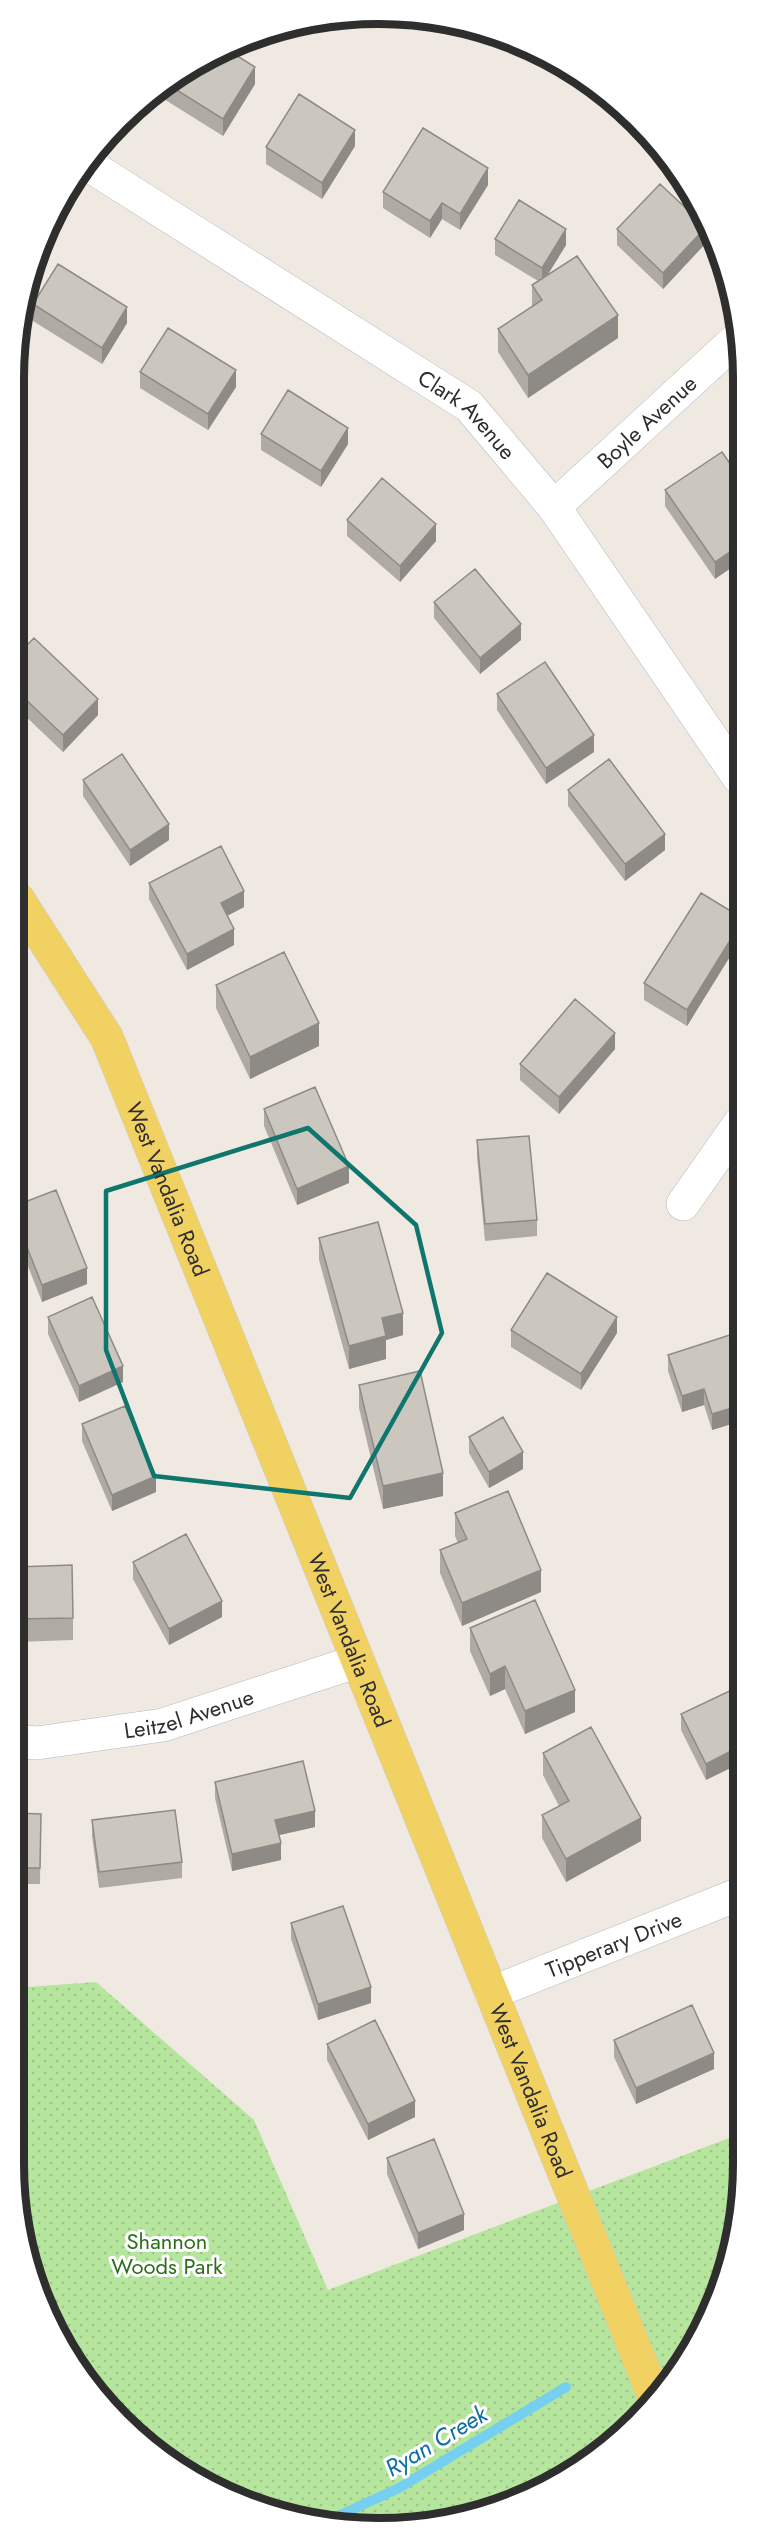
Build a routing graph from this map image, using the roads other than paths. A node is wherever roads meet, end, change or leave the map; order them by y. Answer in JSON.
{"nodes":[{"id":1,"x":93,"y":168,"type":"edge"},
{"id":2,"x":731,"y":344,"type":"edge"},
{"id":3,"x":554,"y":507,"type":"junction"},
{"id":4,"x":733,"y":768,"type":"edge"},
{"id":5,"x":24,"y":907,"type":"edge"},
{"id":6,"x":733,"y":1133,"type":"edge"},
{"id":7,"x":683,"y":1204,"type":"dead end"},
{"id":8,"x":358,"y":1661,"type":"junction"},
{"id":9,"x":24,"y":1742,"type":"edge"},
{"id":10,"x":733,"y":1896,"type":"edge"},
{"id":11,"x":491,"y":1993,"type":"junction"},
{"id":12,"x":651,"y":2389,"type":"edge"}],
"edges":[{"from":1,"to":3,"type":"street","name":"Clark Avenue"},
{"from":2,"to":3,"type":"street","name":"Boyle Avenue"},
{"from":3,"to":4,"type":"street","name":"Clark Avenue"},
{"from":5,"to":8,"type":"main road","name":"West Vandalia Road"},
{"from":6,"to":7,"type":"street"},
{"from":8,"to":9,"type":"street","name":"Leitzel Avenue"},
{"from":8,"to":11,"type":"main road","name":"West Vandalia Road"},
{"from":10,"to":11,"type":"street","name":"Tipperary Drive"},
{"from":11,"to":12,"type":"main road","name":"West Vandalia Road"}]}
